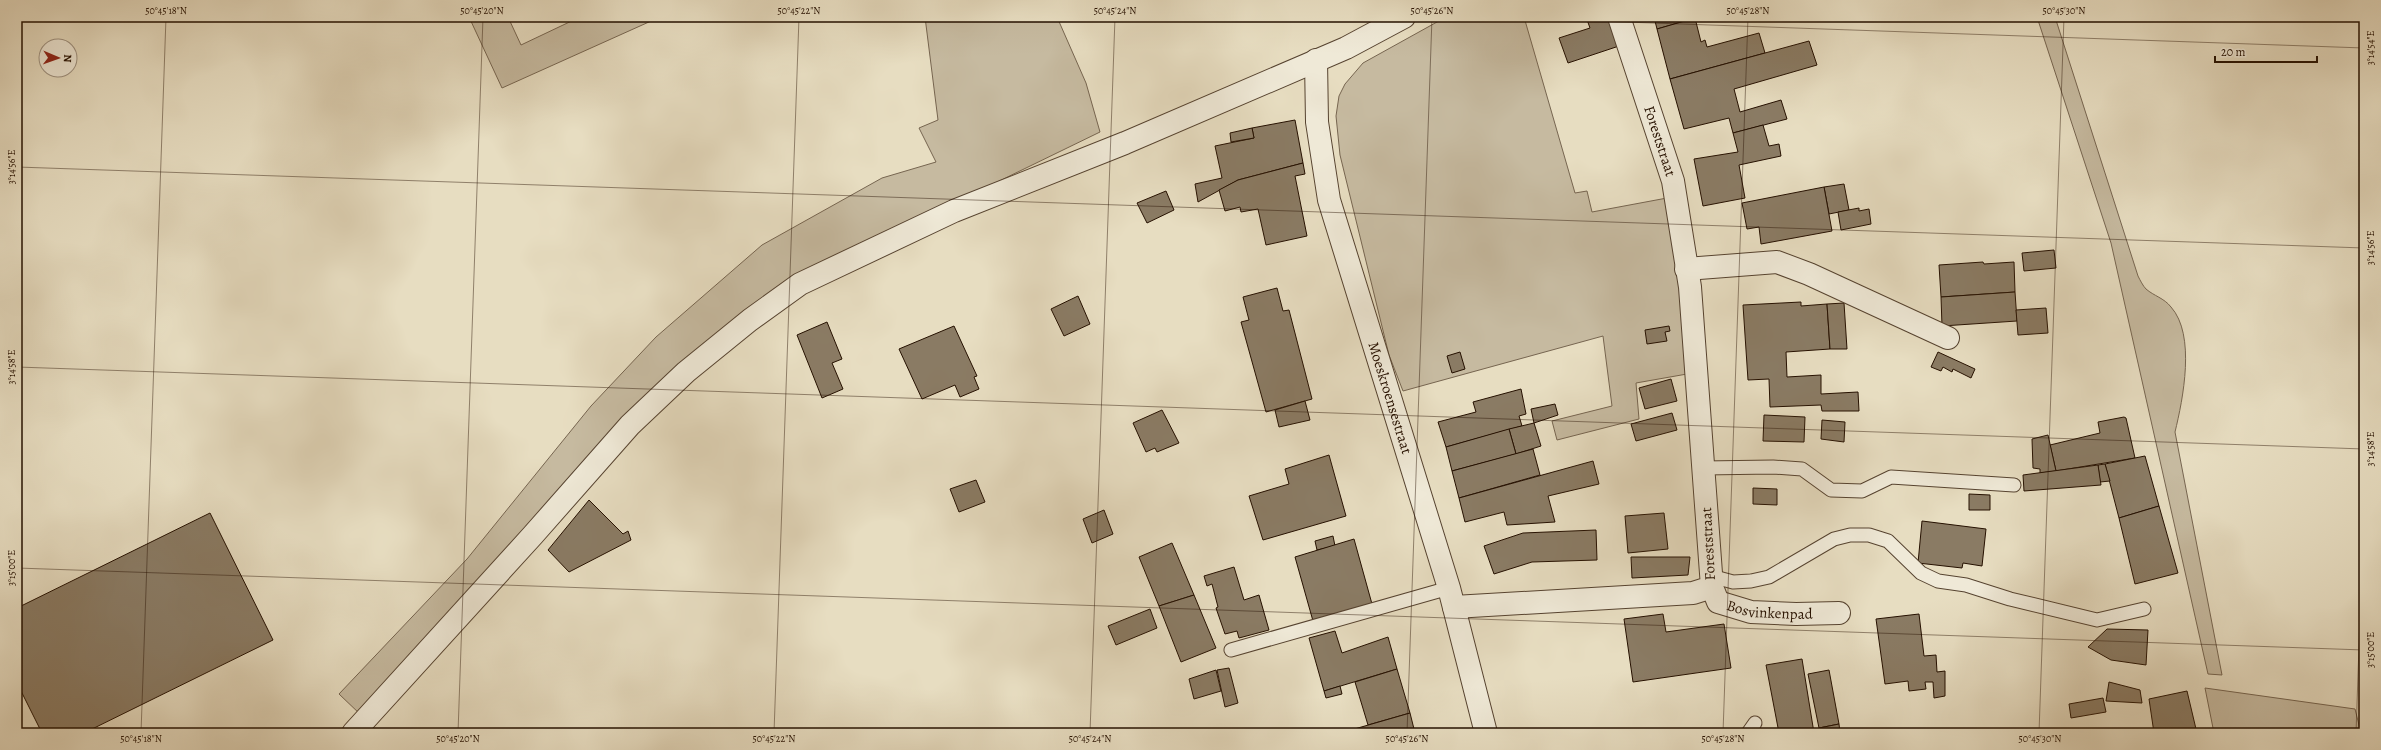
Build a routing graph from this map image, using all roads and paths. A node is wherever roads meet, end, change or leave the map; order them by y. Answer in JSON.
{"nodes":[{"id":1,"x":1404,"y":17,"type":"edge"},
{"id":2,"x":1619,"y":17,"type":"edge"},
{"id":3,"x":1316,"y":60,"type":"junction"},
{"id":4,"x":1686,"y":269,"type":"junction"},
{"id":5,"x":1948,"y":338,"type":"dead end"},
{"id":6,"x":1703,"y":468,"type":"junction"},
{"id":7,"x":2014,"y":485,"type":"dead end"},
{"id":8,"x":1711,"y":582,"type":"junction"},
{"id":9,"x":1451,"y":598,"type":"junction"},
{"id":10,"x":2144,"y":609,"type":"dead end"},
{"id":11,"x":1839,"y":613,"type":"dead end"},
{"id":12,"x":1231,"y":650,"type":"dead end"},
{"id":13,"x":353,"y":733,"type":"edge"},
{"id":14,"x":1486,"y":733,"type":"edge"}],
"edges":[{"from":1,"to":3,"type":"street"},
{"from":2,"to":4,"type":"street","name":"Foreststraat"},
{"from":3,"to":9,"type":"street","name":"Moeskroensestraat"},
{"from":3,"to":13,"type":"street"},
{"from":4,"to":5,"type":"street"},
{"from":4,"to":6,"type":"street","name":"Foreststraat"},
{"from":6,"to":7,"type":"lane"},
{"from":6,"to":8,"type":"street","name":"Foreststraat"},
{"from":8,"to":9,"type":"street","name":"Foreststraat"},
{"from":8,"to":10,"type":"lane"},
{"from":8,"to":11,"type":"street","name":"Bosvinkenpad"},
{"from":9,"to":12,"type":"lane"},
{"from":9,"to":14,"type":"street","name":"Moeskroensestraat"}]}
